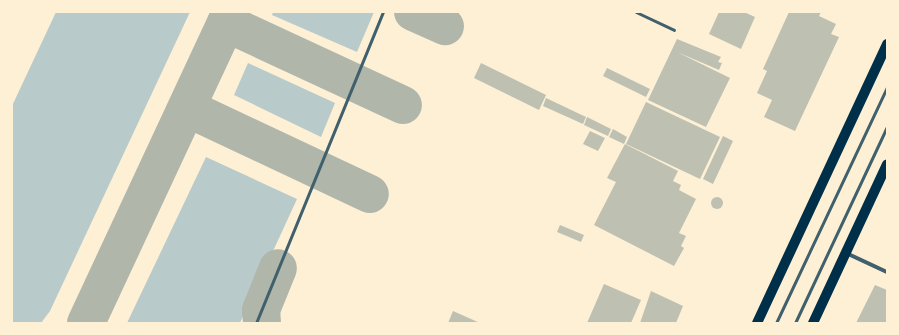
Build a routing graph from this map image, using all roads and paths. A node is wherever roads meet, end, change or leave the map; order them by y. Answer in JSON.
{"nodes":[{"id":1,"x":383,"y":12,"type":"edge"},
{"id":2,"x":636,"y":12,"type":"edge"},
{"id":3,"x":674,"y":30,"type":"dead end"},
{"id":4,"x":887,"y":44,"type":"edge"},
{"id":5,"x":887,"y":87,"type":"edge"},
{"id":6,"x":887,"y":127,"type":"edge"},
{"id":7,"x":887,"y":164,"type":"edge"},
{"id":8,"x":846,"y":253,"type":"junction"},
{"id":9,"x":887,"y":272,"type":"edge"},
{"id":10,"x":256,"y":323,"type":"edge"},
{"id":11,"x":757,"y":323,"type":"edge"},
{"id":12,"x":776,"y":323,"type":"edge"},
{"id":13,"x":795,"y":323,"type":"edge"},
{"id":14,"x":813,"y":323,"type":"edge"}],
"edges":[{"from":1,"to":10,"type":"lane"},
{"from":2,"to":3,"type":"lane"},
{"from":4,"to":11,"type":"main road"},
{"from":5,"to":12,"type":"lane"},
{"from":6,"to":13,"type":"lane"},
{"from":7,"to":8,"type":"main road"},
{"from":8,"to":9,"type":"street"},
{"from":8,"to":14,"type":"main road"}]}
